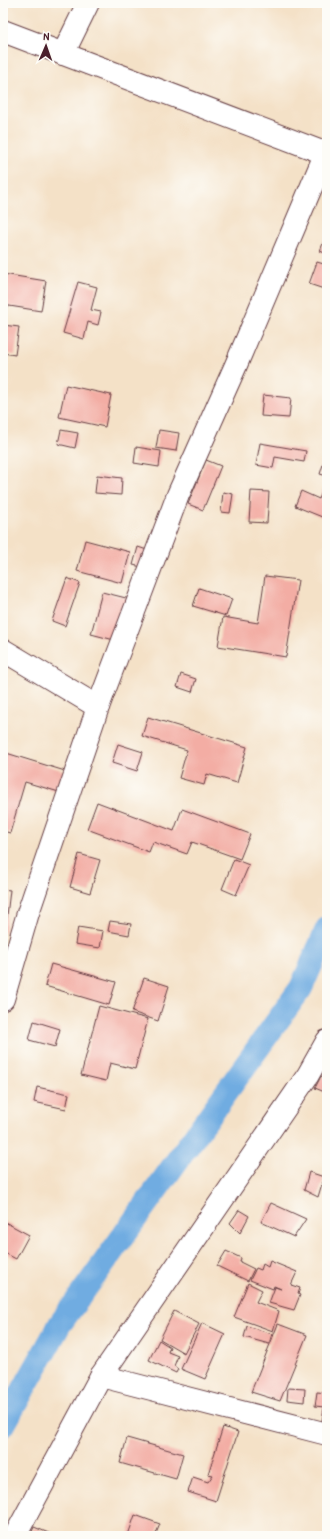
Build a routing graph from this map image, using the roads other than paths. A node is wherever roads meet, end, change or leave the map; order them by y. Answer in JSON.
{"nodes":[{"id":1,"x":88,"y":3,"type":"edge"},
{"id":2,"x":3,"y":31,"type":"edge"},
{"id":3,"x":63,"y":54,"type":"junction"},
{"id":4,"x":326,"y":152,"type":"edge"},
{"id":5,"x":3,"y":650,"type":"edge"},
{"id":6,"x":98,"y":707,"type":"junction"},
{"id":7,"x":3,"y":999,"type":"edge"},
{"id":8,"x":327,"y":1041,"type":"edge"},
{"id":9,"x":101,"y":1376,"type":"junction"},
{"id":10,"x":327,"y":1434,"type":"edge"},
{"id":11,"x":15,"y":1536,"type":"edge"}],
"edges":[{"from":1,"to":3,"type":"street"},
{"from":2,"to":3,"type":"street"},
{"from":3,"to":4,"type":"street"},
{"from":4,"to":6,"type":"street"},
{"from":5,"to":6,"type":"street"},
{"from":6,"to":7,"type":"street"},
{"from":8,"to":9,"type":"street"},
{"from":9,"to":10,"type":"street"},
{"from":9,"to":11,"type":"street"}]}
